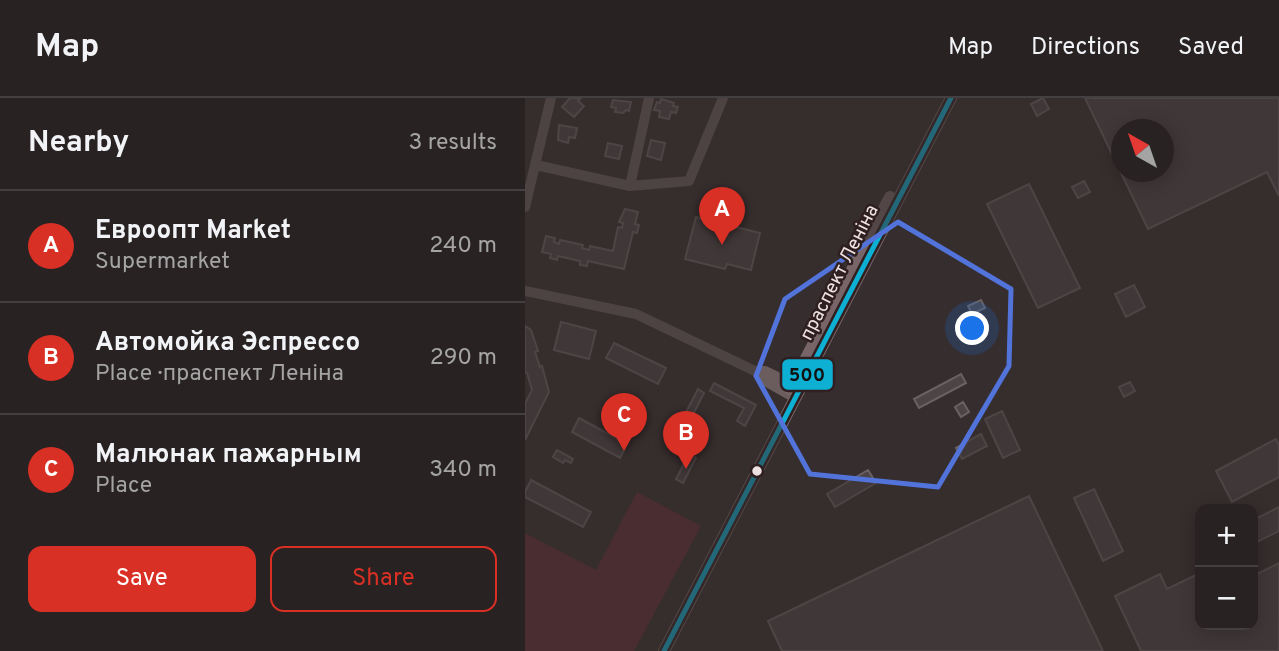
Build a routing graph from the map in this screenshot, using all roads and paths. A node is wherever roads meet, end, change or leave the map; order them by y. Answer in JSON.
{"nodes":[{"id":1,"x":551,"y":98,"type":"edge"},
{"id":2,"x":649,"y":98,"type":"edge"},
{"id":3,"x":723,"y":98,"type":"edge"},
{"id":4,"x":941,"y":98,"type":"edge"},
{"id":5,"x":951,"y":98,"type":"edge"},
{"id":6,"x":536,"y":165,"type":"junction"},
{"id":7,"x":629,"y":186,"type":"junction"},
{"id":8,"x":525,"y":207,"type":"edge"},
{"id":9,"x":525,"y":291,"type":"edge"},
{"id":10,"x":794,"y":391,"type":"junction"},
{"id":11,"x":656,"y":651,"type":"edge"},
{"id":12,"x":664,"y":651,"type":"edge"}],
"edges":[{"from":1,"to":6,"type":"street"},
{"from":2,"to":7,"type":"street"},
{"from":3,"to":7,"type":"street"},
{"from":4,"to":10,"type":"main road","name":"праспект Леніна"},
{"from":5,"to":10,"type":"main road","name":"праспект Леніна"},
{"from":6,"to":7,"type":"street"},
{"from":6,"to":8,"type":"street"},
{"from":9,"to":10,"type":"street"},
{"from":10,"to":11,"type":"main road","name":"праспект Леніна"},
{"from":10,"to":12,"type":"main road","name":"праспект Леніна"}]}
